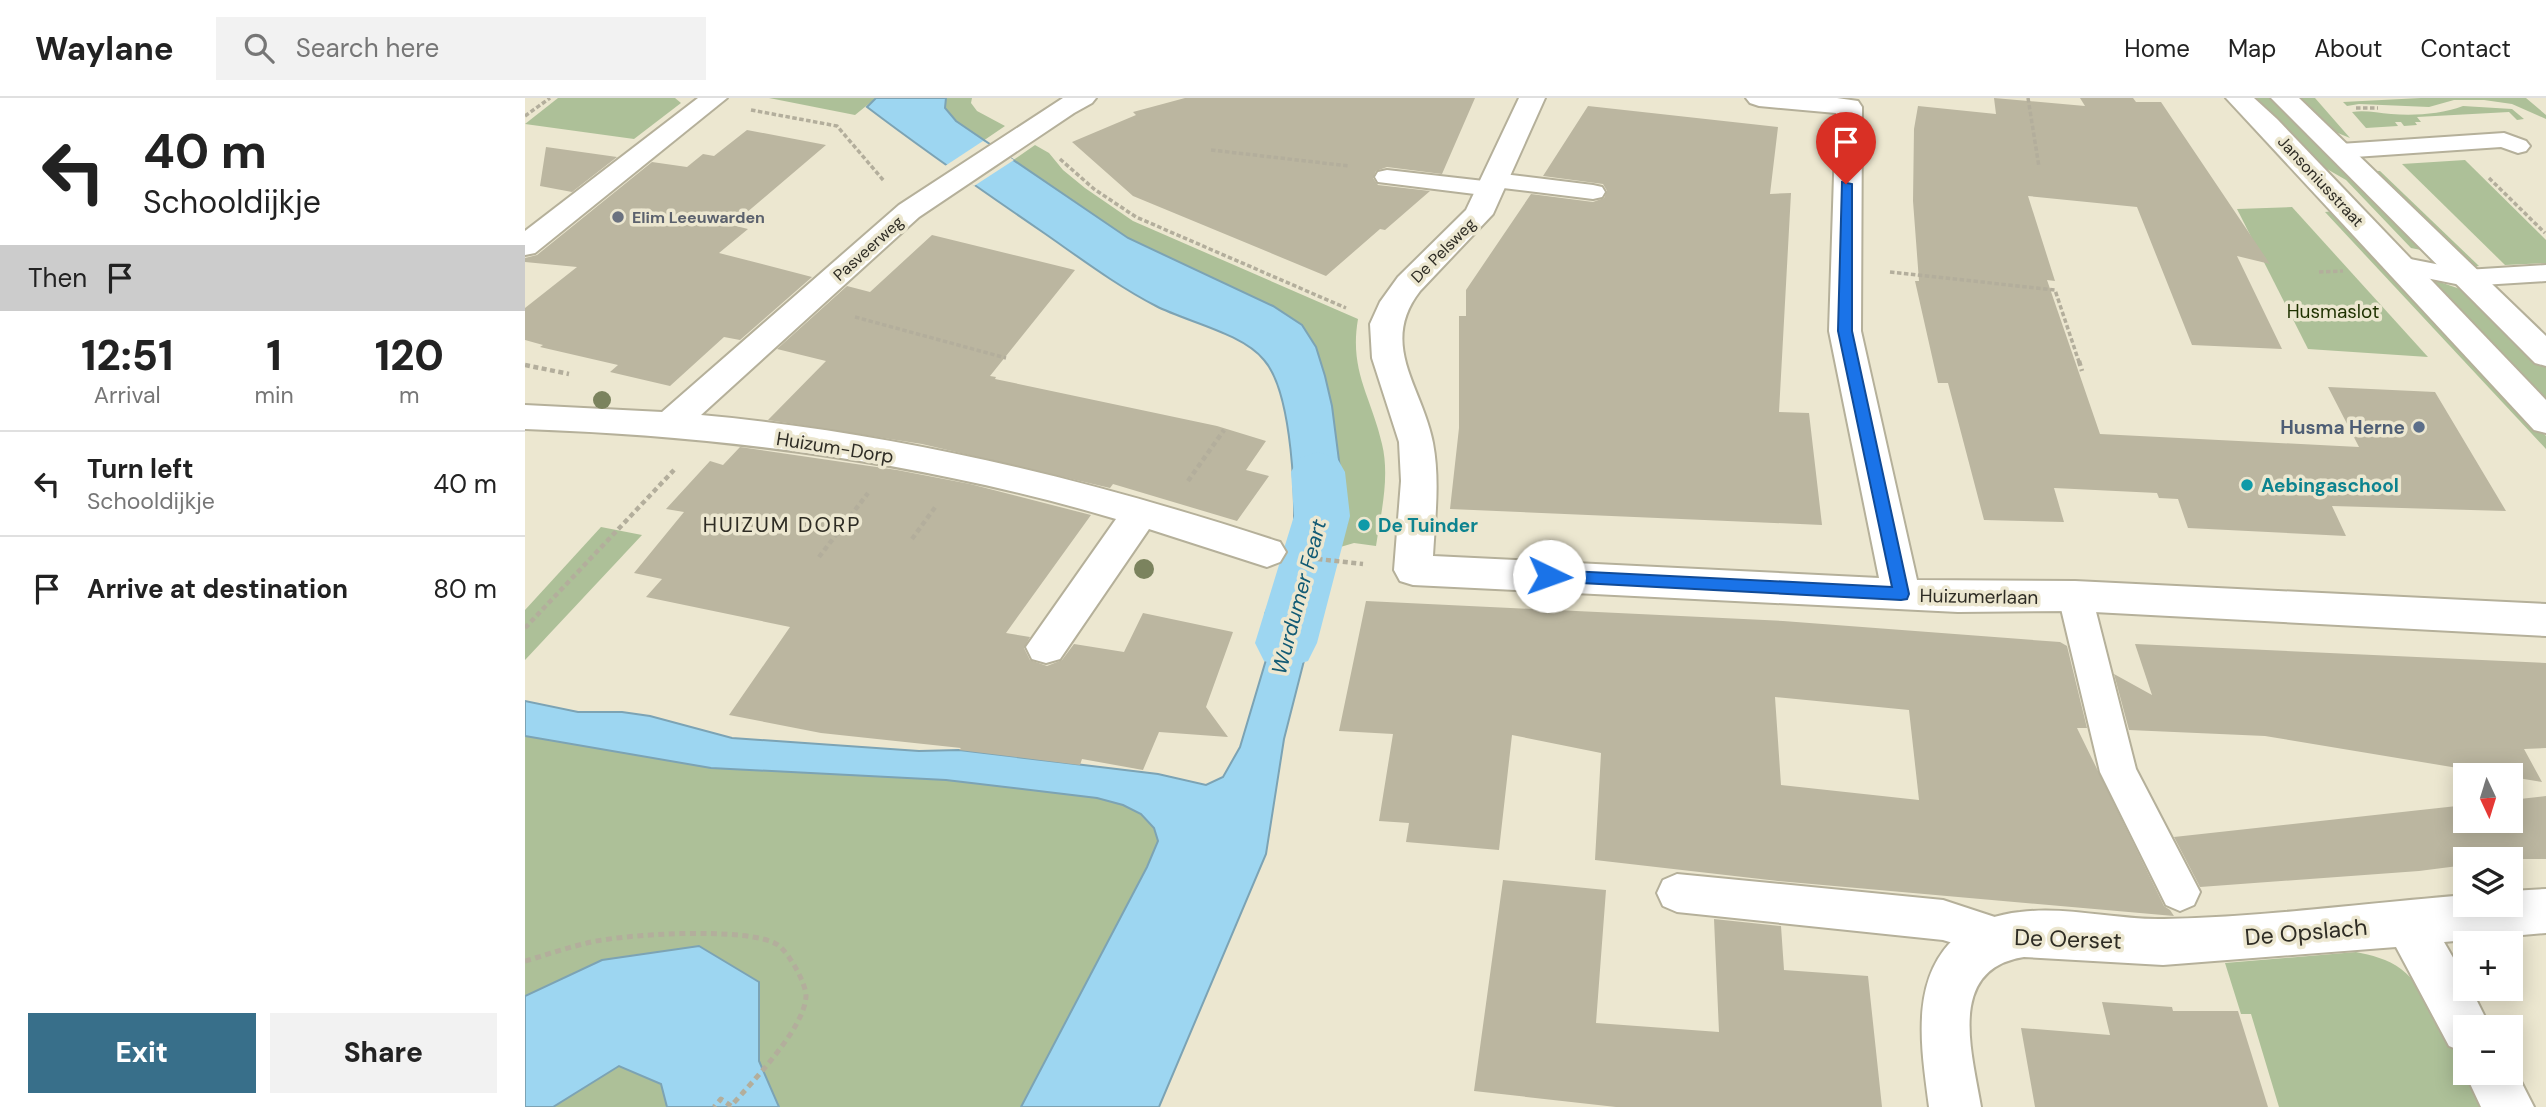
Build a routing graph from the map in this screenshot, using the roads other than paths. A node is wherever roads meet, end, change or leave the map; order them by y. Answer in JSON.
{"nodes":[{"id":1,"x":714,"y":98,"type":"edge"},
{"id":2,"x":1083,"y":98,"type":"edge"},
{"id":3,"x":1532,"y":98,"type":"edge"},
{"id":4,"x":1759,"y":98,"type":"edge"},
{"id":5,"x":2239,"y":98,"type":"edge"},
{"id":6,"x":2284,"y":98,"type":"edge"},
{"id":7,"x":2518,"y":146,"type":"dead end"},
{"id":8,"x":2340,"y":151,"type":"junction"},
{"id":9,"x":1387,"y":177,"type":"road end"},
{"id":10,"x":1493,"y":184,"type":"junction"},
{"id":11,"x":1593,"y":192,"type":"dead end"},
{"id":12,"x":525,"y":246,"type":"edge"},
{"id":13,"x":2400,"y":265,"type":"junction"},
{"id":14,"x":2546,"y":273,"type":"edge"},
{"id":15,"x":2466,"y":278,"type":"junction"},
{"id":16,"x":2546,"y":355,"type":"edge"},
{"id":17,"x":525,"y":416,"type":"edge"},
{"id":18,"x":2546,"y":421,"type":"edge"},
{"id":19,"x":671,"y":423,"type":"junction"},
{"id":20,"x":1140,"y":513,"type":"junction"},
{"id":21,"x":1267,"y":552,"type":"dead end"},
{"id":22,"x":1413,"y":570,"type":"joint"},
{"id":23,"x":1901,"y":594,"type":"junction"},
{"id":24,"x":2075,"y":596,"type":"junction"},
{"id":25,"x":2546,"y":620,"type":"edge"},
{"id":26,"x":1046,"y":647,"type":"dead end"},
{"id":27,"x":2181,"y":892,"type":"dead end"},
{"id":28,"x":1677,"y":893,"type":"dead end"},
{"id":29,"x":2546,"y":911,"type":"edge"},
{"id":30,"x":2408,"y":923,"type":"junction"},
{"id":31,"x":1999,"y":937,"type":"junction"},
{"id":32,"x":2204,"y":940,"type":"joint"},
{"id":33,"x":2458,"y":1015,"type":"edge"},
{"id":34,"x":2496,"y":1085,"type":"edge"},
{"id":35,"x":1955,"y":1107,"type":"edge"},
{"id":36,"x":2508,"y":1107,"type":"edge"}],
"edges":[{"from":1,"to":12,"type":"street"},
{"from":2,"to":19,"type":"street","name":"Pasveerweg"},
{"from":3,"to":10,"type":"street","name":"De Pelsweg"},
{"from":4,"to":23,"type":"street"},
{"from":5,"to":13,"type":"street","name":"Jansoniusstraat"},
{"from":6,"to":8,"type":"street","name":"Jansoniusstraat"},
{"from":7,"to":8,"type":"lane","name":"Jansoniusstraat"},
{"from":8,"to":15,"type":"street","name":"Jansoniusstraat"},
{"from":9,"to":10,"type":"lane"},
{"from":10,"to":11,"type":"lane"},
{"from":10,"to":22,"type":"street","name":"De Pelsweg"},
{"from":13,"to":15,"type":"lane"},
{"from":13,"to":18,"type":"street","name":"Jansoniusstraat"},
{"from":14,"to":15,"type":"lane"},
{"from":15,"to":16,"type":"street","name":"Jansoniusstraat"},
{"from":17,"to":19,"type":"street","name":"Huizum-Dorp"},
{"from":19,"to":20,"type":"street","name":"Huizum-Dorp"},
{"from":20,"to":21,"type":"street","name":"Huizum-Dorp"},
{"from":20,"to":26,"type":"street"},
{"from":22,"to":23,"type":"street","name":"Huizumerlaan"},
{"from":23,"to":24,"type":"street","name":"Huizumerlaan"},
{"from":24,"to":25,"type":"street","name":"Huizumerlaan"},
{"from":24,"to":27,"type":"lane"},
{"from":28,"to":31,"type":"lane"},
{"from":29,"to":30,"type":"street","name":"De Opslach"},
{"from":30,"to":32,"type":"street","name":"De Opslach"},
{"from":30,"to":33,"type":"street"},
{"from":31,"to":32,"type":"street","name":"De Oerset"},
{"from":31,"to":35,"type":"street","name":"De Oerset"},
{"from":34,"to":36,"type":"street"}]}
